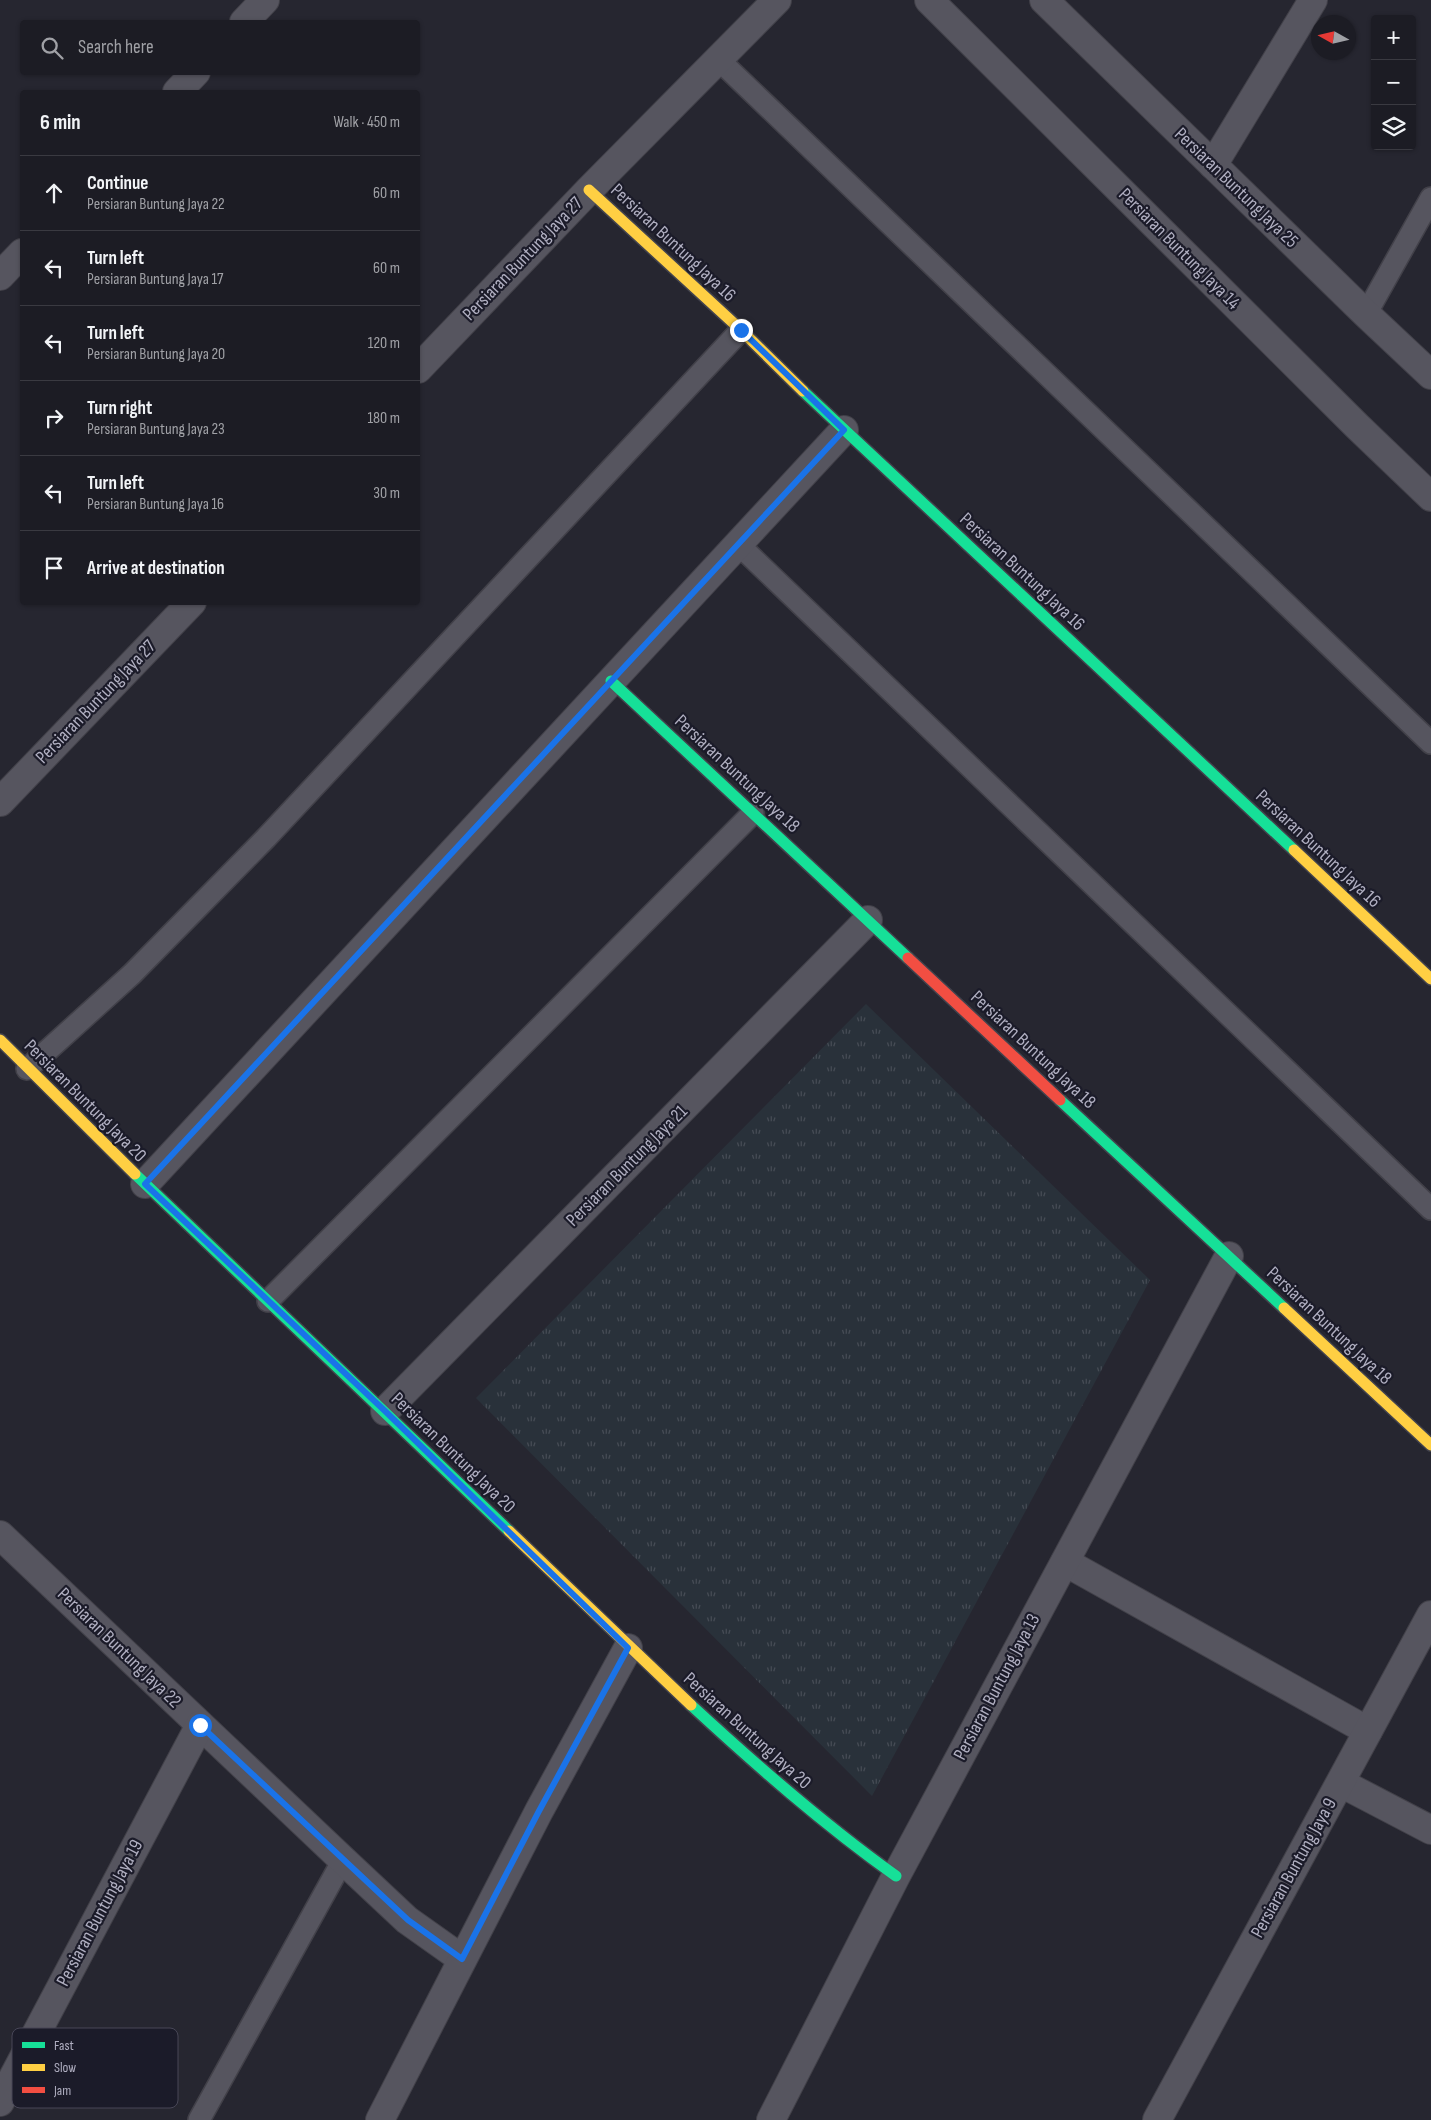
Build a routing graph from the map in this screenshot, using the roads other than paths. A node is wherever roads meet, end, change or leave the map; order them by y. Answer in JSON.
{"nodes":[{"id":1,"x":265,"y":0,"type":"edge"},
{"id":2,"x":776,"y":0,"type":"edge"},
{"id":3,"x":929,"y":0,"type":"edge"},
{"id":4,"x":1044,"y":0,"type":"edge"},
{"id":5,"x":1313,"y":0,"type":"edge"},
{"id":6,"x":246,"y":20,"type":"edge"},
{"id":7,"x":718,"y":60,"type":"junction"},
{"id":8,"x":193,"y":75,"type":"edge"},
{"id":9,"x":179,"y":90,"type":"edge"},
{"id":10,"x":1212,"y":165,"type":"junction"},
{"id":11,"x":589,"y":190,"type":"junction"},
{"id":12,"x":1431,"y":198,"type":"edge"},
{"id":13,"x":20,"y":255,"type":"edge"},
{"id":14,"x":0,"y":276,"type":"edge"},
{"id":15,"x":1366,"y":314,"type":"junction"},
{"id":16,"x":741,"y":330,"type":"junction"},
{"id":17,"x":420,"y":367,"type":"edge"},
{"id":18,"x":1431,"y":374,"type":"edge"},
{"id":19,"x":844,"y":430,"type":"junction"},
{"id":20,"x":1431,"y":497,"type":"edge"},
{"id":21,"x":738,"y":544,"type":"junction"},
{"id":22,"x":189,"y":605,"type":"edge"},
{"id":23,"x":611,"y":681,"type":"junction"},
{"id":24,"x":1431,"y":743,"type":"edge"},
{"id":25,"x":0,"y":802,"type":"edge"},
{"id":26,"x":753,"y":813,"type":"junction"},
{"id":27,"x":868,"y":920,"type":"junction"},
{"id":28,"x":1431,"y":980,"type":"edge"},
{"id":29,"x":0,"y":1040,"type":"edge"},
{"id":30,"x":27,"y":1069,"type":"junction"},
{"id":31,"x":145,"y":1184,"type":"junction"},
{"id":32,"x":1431,"y":1209,"type":"edge"},
{"id":33,"x":1229,"y":1256,"type":"junction"},
{"id":34,"x":268,"y":1301,"type":"junction"},
{"id":35,"x":385,"y":1411,"type":"junction"},
{"id":36,"x":1431,"y":1445,"type":"edge"},
{"id":37,"x":0,"y":1535,"type":"edge"},
{"id":38,"x":1065,"y":1562,"type":"junction"},
{"id":39,"x":1431,"y":1615,"type":"edge"},
{"id":40,"x":628,"y":1648,"type":"junction"},
{"id":41,"x":200,"y":1725,"type":"junction"},
{"id":42,"x":1368,"y":1731,"type":"junction"},
{"id":43,"x":1341,"y":1782,"type":"junction"},
{"id":44,"x":1431,"y":1830,"type":"edge"},
{"id":45,"x":343,"y":1860,"type":"junction"},
{"id":46,"x":896,"y":1876,"type":"junction"},
{"id":47,"x":462,"y":1959,"type":"junction"},
{"id":48,"x":39,"y":2028,"type":"edge"},
{"id":49,"x":12,"y":2079,"type":"edge"},
{"id":50,"x":0,"y":2102,"type":"edge"},
{"id":51,"x":199,"y":2120,"type":"edge"},
{"id":52,"x":380,"y":2120,"type":"edge"},
{"id":53,"x":771,"y":2120,"type":"edge"},
{"id":54,"x":1157,"y":2120,"type":"edge"}],
"edges":[{"from":1,"to":6,"type":"street"},
{"from":2,"to":7,"type":"street","name":"Persiaran Buntung Jaya 27"},
{"from":3,"to":20,"type":"street","name":"Persiaran Buntung Jaya 14"},
{"from":4,"to":10,"type":"street","name":"Persiaran Buntung Jaya 25"},
{"from":5,"to":10,"type":"street"},
{"from":7,"to":11,"type":"street","name":"Persiaran Buntung Jaya 27"},
{"from":7,"to":24,"type":"lane"},
{"from":8,"to":9,"type":"street"},
{"from":10,"to":15,"type":"street","name":"Persiaran Buntung Jaya 25"},
{"from":11,"to":16,"type":"street","name":"Persiaran Buntung Jaya 16"},
{"from":11,"to":17,"type":"street","name":"Persiaran Buntung Jaya 27"},
{"from":12,"to":15,"type":"lane"},
{"from":13,"to":14,"type":"street"},
{"from":15,"to":18,"type":"street","name":"Persiaran Buntung Jaya 25"},
{"from":16,"to":19,"type":"street","name":"Persiaran Buntung Jaya 16"},
{"from":16,"to":30,"type":"lane"},
{"from":19,"to":21,"type":"street"},
{"from":19,"to":28,"type":"street","name":"Persiaran Buntung Jaya 16"},
{"from":21,"to":23,"type":"street"},
{"from":21,"to":32,"type":"lane"},
{"from":22,"to":25,"type":"street","name":"Persiaran Buntung Jaya 27"},
{"from":23,"to":26,"type":"street","name":"Persiaran Buntung Jaya 18"},
{"from":23,"to":31,"type":"street"},
{"from":26,"to":27,"type":"street","name":"Persiaran Buntung Jaya 18"},
{"from":26,"to":34,"type":"lane"},
{"from":27,"to":33,"type":"street","name":"Persiaran Buntung Jaya 18"},
{"from":27,"to":35,"type":"street","name":"Persiaran Buntung Jaya 21"},
{"from":29,"to":30,"type":"street","name":"Persiaran Buntung Jaya 20"},
{"from":30,"to":31,"type":"street","name":"Persiaran Buntung Jaya 20"},
{"from":31,"to":34,"type":"street","name":"Persiaran Buntung Jaya 20"},
{"from":33,"to":36,"type":"street","name":"Persiaran Buntung Jaya 18"},
{"from":33,"to":38,"type":"street","name":"Persiaran Buntung Jaya 13"},
{"from":34,"to":35,"type":"street","name":"Persiaran Buntung Jaya 20"},
{"from":35,"to":40,"type":"street","name":"Persiaran Buntung Jaya 20"},
{"from":37,"to":41,"type":"street","name":"Persiaran Buntung Jaya 22"},
{"from":38,"to":42,"type":"street"},
{"from":38,"to":46,"type":"street","name":"Persiaran Buntung Jaya 13"},
{"from":39,"to":42,"type":"street","name":"Persiaran Buntung Jaya 9"},
{"from":40,"to":46,"type":"street","name":"Persiaran Buntung Jaya 20"},
{"from":40,"to":47,"type":"street"},
{"from":41,"to":45,"type":"street","name":"Persiaran Buntung Jaya 22"},
{"from":41,"to":48,"type":"street","name":"Persiaran Buntung Jaya 19"},
{"from":42,"to":43,"type":"street","name":"Persiaran Buntung Jaya 9"},
{"from":43,"to":44,"type":"street"},
{"from":43,"to":54,"type":"street","name":"Persiaran Buntung Jaya 9"},
{"from":45,"to":47,"type":"street","name":"Persiaran Buntung Jaya 22"},
{"from":45,"to":51,"type":"lane"},
{"from":46,"to":53,"type":"street","name":"Persiaran Buntung Jaya 13"},
{"from":47,"to":52,"type":"street"},
{"from":49,"to":50,"type":"street","name":"Persiaran Buntung Jaya 19"}]}
